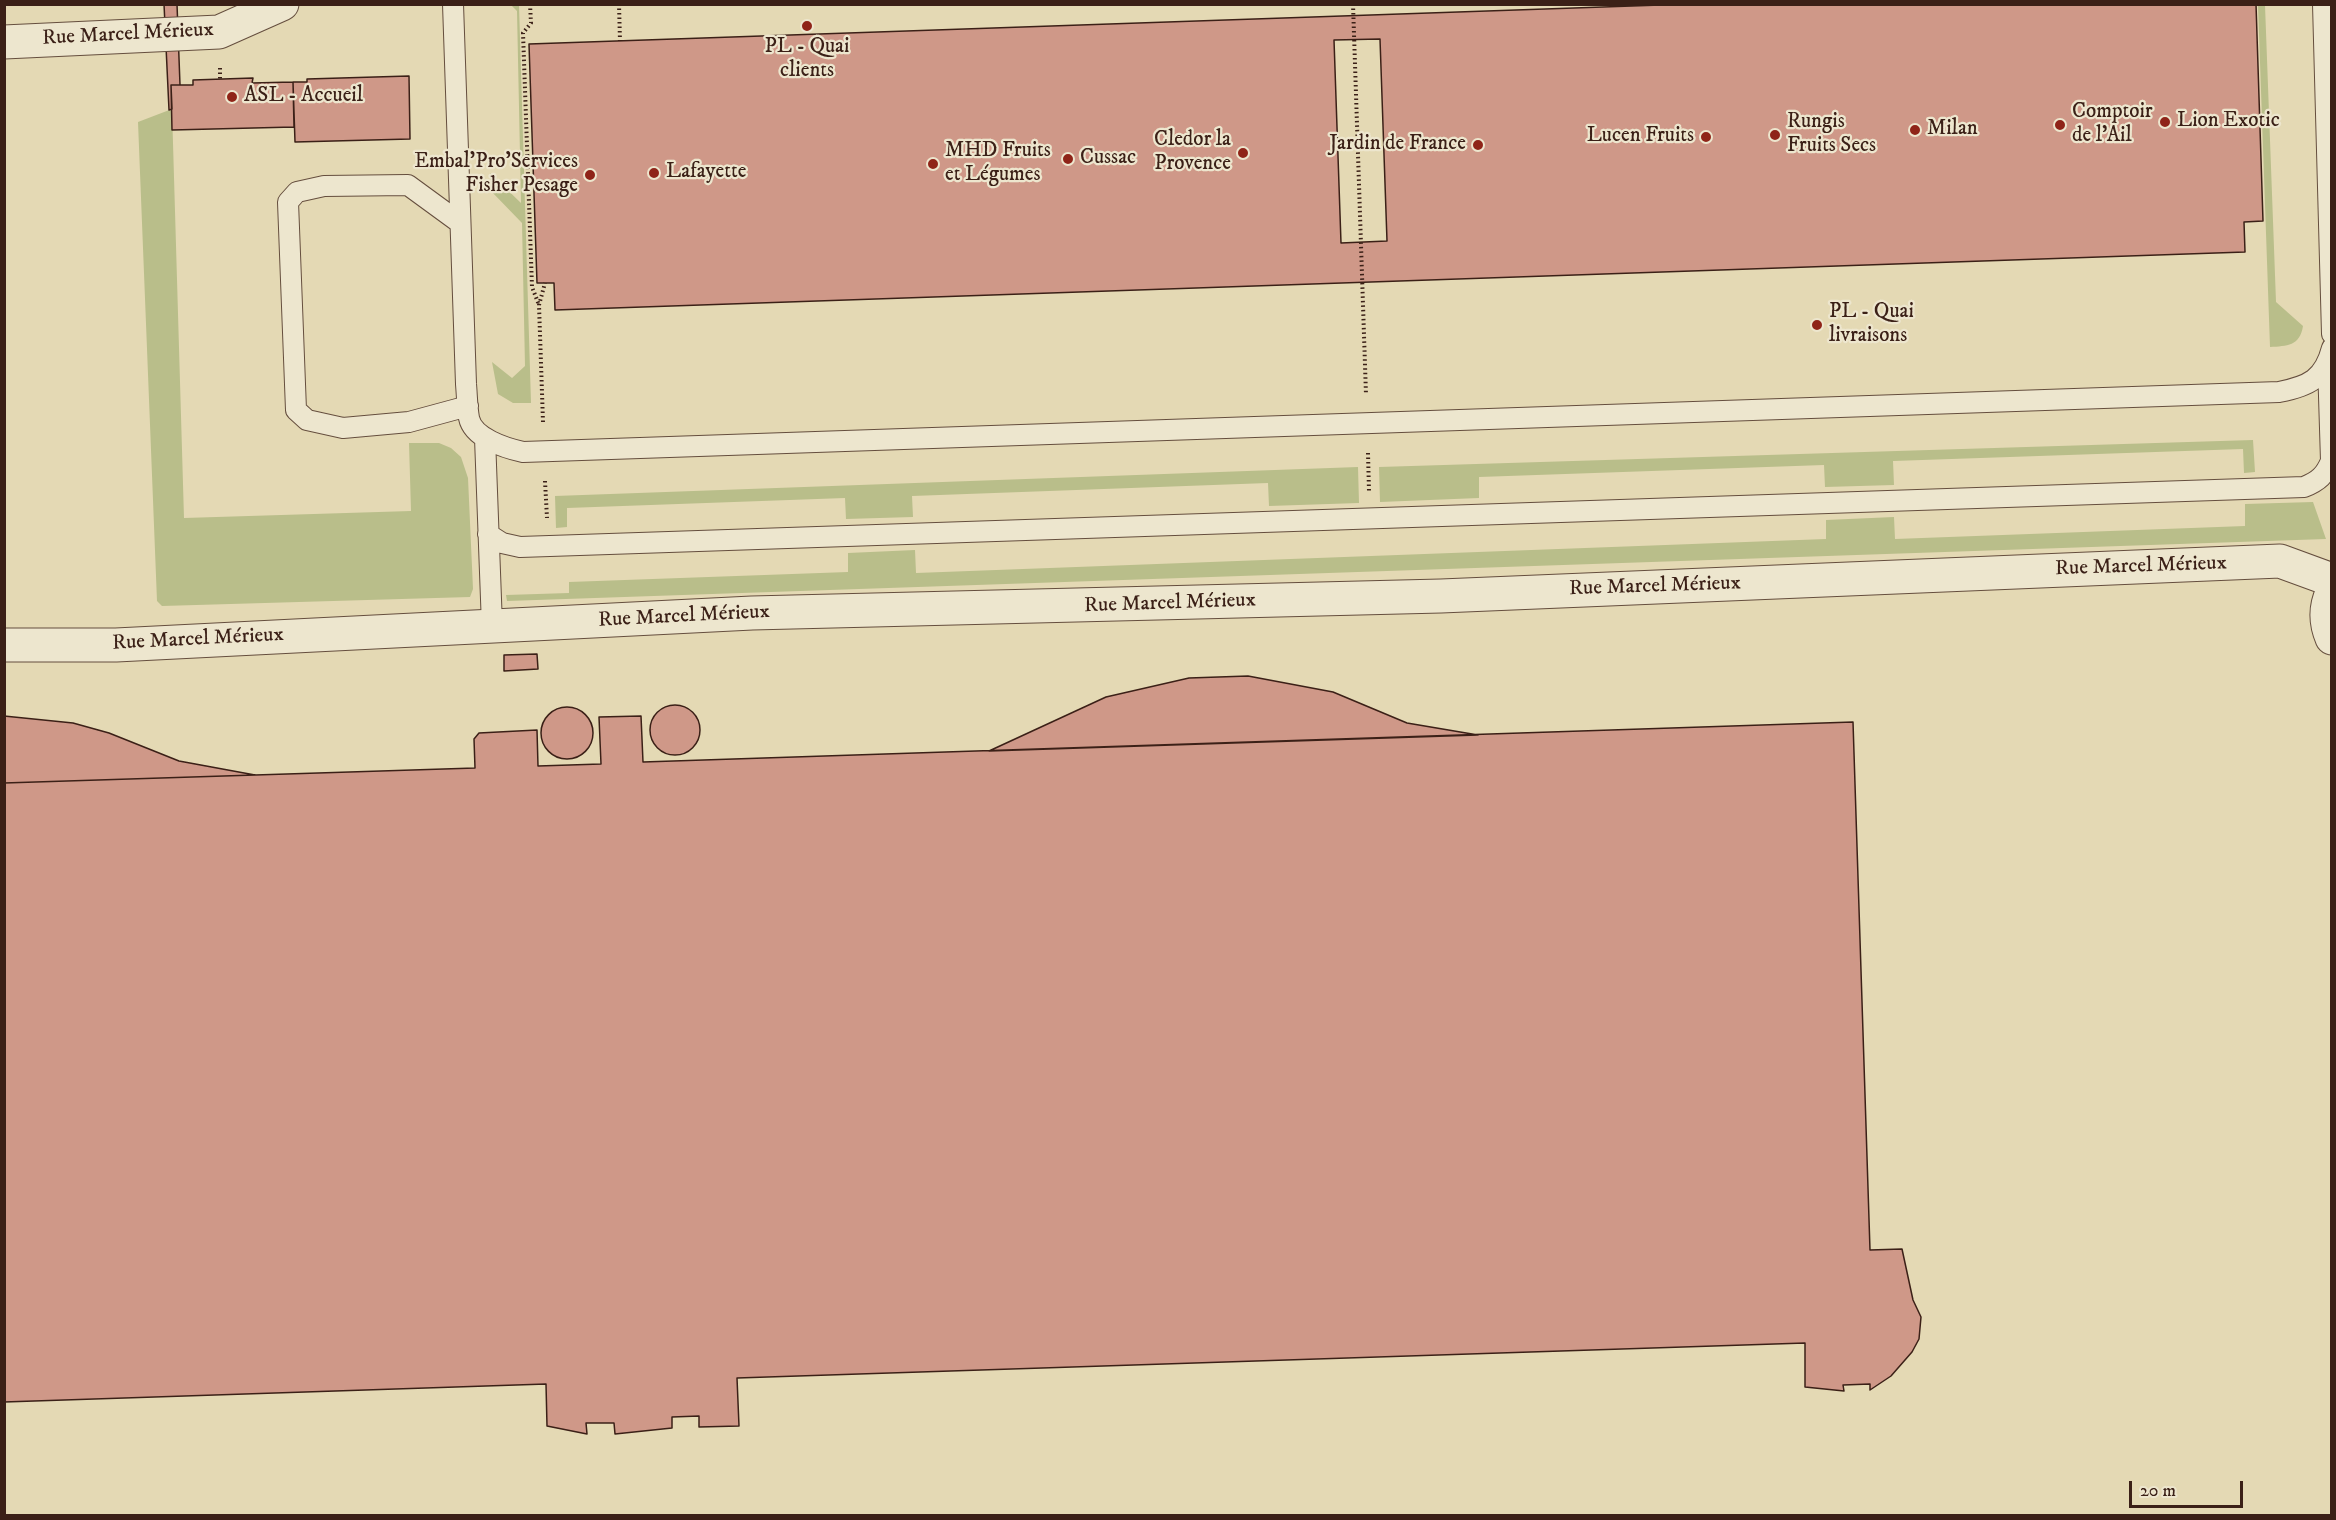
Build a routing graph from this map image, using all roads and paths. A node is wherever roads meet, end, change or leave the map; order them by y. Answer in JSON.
{"nodes":[{"id":1,"x":282,"y":4,"type":"edge"},
{"id":2,"x":453,"y":4,"type":"edge"},
{"id":3,"x":530,"y":4,"type":"edge"},
{"id":4,"x":618,"y":4,"type":"edge"},
{"id":5,"x":1353,"y":4,"type":"edge"},
{"id":6,"x":2323,"y":4,"type":"edge"},
{"id":7,"x":620,"y":41,"type":"dead end"},
{"id":8,"x":4,"y":42,"type":"edge"},
{"id":9,"x":460,"y":223,"type":"junction"},
{"id":10,"x":545,"y":283,"type":"dead end"},
{"id":11,"x":539,"y":305,"type":"junction"},
{"id":12,"x":2331,"y":334,"type":"edge"},
{"id":13,"x":2330,"y":356,"type":"edge"},
{"id":14,"x":468,"y":406,"type":"junction"},
{"id":15,"x":1367,"y":423,"type":"junction"},
{"id":16,"x":485,"y":438,"type":"junction"},
{"id":17,"x":544,"y":451,"type":"junction"},
{"id":18,"x":1370,"y":518,"type":"junction"},
{"id":19,"x":488,"y":534,"type":"junction"},
{"id":20,"x":548,"y":546,"type":"junction"},
{"id":21,"x":2331,"y":580,"type":"edge"},
{"id":22,"x":2331,"y":593,"type":"edge"},
{"id":23,"x":492,"y":626,"type":"junction"},
{"id":24,"x":2331,"y":638,"type":"edge"},
{"id":25,"x":4,"y":645,"type":"edge"}],
"edges":[{"from":1,"to":8,"type":"street","name":"Rue Marcel Mérieux"},
{"from":2,"to":9,"type":"lane"},
{"from":3,"to":11,"type":"path"},
{"from":4,"to":7,"type":"path"},
{"from":5,"to":15,"type":"path"},
{"from":6,"to":12,"type":"lane"},
{"from":9,"to":14,"type":"lane"},
{"from":9,"to":14,"type":"lane"},
{"from":10,"to":11,"type":"path"},
{"from":11,"to":17,"type":"path"},
{"from":13,"to":15,"type":"lane"},
{"from":13,"to":18,"type":"lane"},
{"from":14,"to":16,"type":"lane"},
{"from":15,"to":17,"type":"lane"},
{"from":15,"to":18,"type":"path"},
{"from":16,"to":17,"type":"lane"},
{"from":16,"to":19,"type":"lane"},
{"from":17,"to":20,"type":"path"},
{"from":18,"to":20,"type":"lane"},
{"from":19,"to":20,"type":"lane"},
{"from":19,"to":23,"type":"lane"},
{"from":21,"to":23,"type":"street","name":"Rue Marcel Mérieux"},
{"from":22,"to":24,"type":"street"},
{"from":23,"to":25,"type":"street","name":"Rue Marcel Mérieux"}]}
